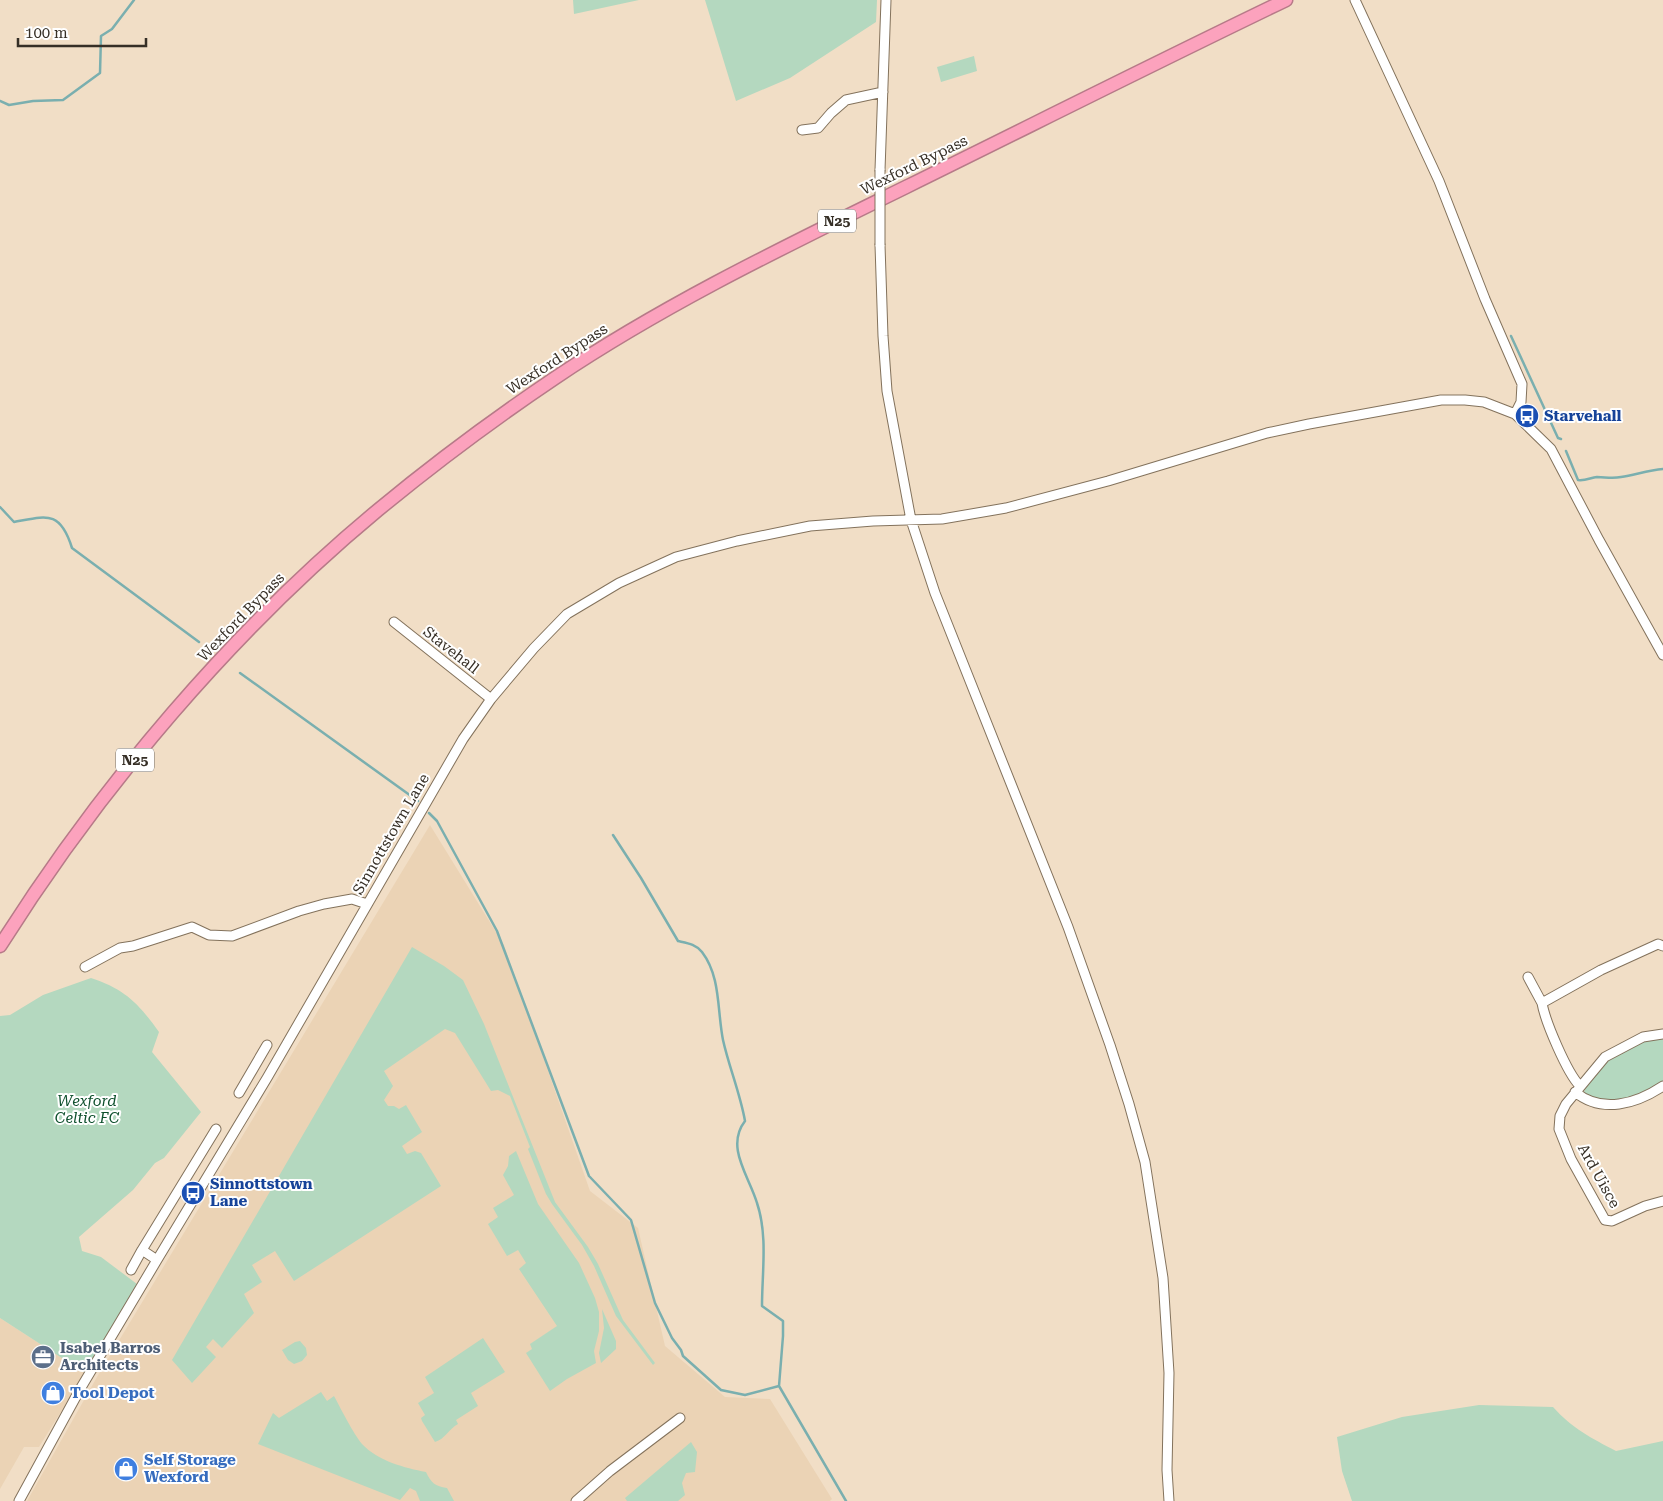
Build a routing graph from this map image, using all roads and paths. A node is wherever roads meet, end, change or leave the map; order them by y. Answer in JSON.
{"nodes":[{"id":1,"x":886,"y":0,"type":"edge"},
{"id":2,"x":1286,"y":0,"type":"edge"},
{"id":3,"x":1356,"y":0,"type":"edge"},
{"id":4,"x":883,"y":92,"type":"junction"},
{"id":5,"x":802,"y":130,"type":"dead end"},
{"id":6,"x":1515,"y":414,"type":"junction"},
{"id":7,"x":911,"y":520,"type":"junction"},
{"id":8,"x":394,"y":622,"type":"dead end"},
{"id":9,"x":1663,"y":655,"type":"edge"},
{"id":10,"x":491,"y":699,"type":"junction"},
{"id":11,"x":367,"y":904,"type":"junction"},
{"id":12,"x":0,"y":946,"type":"edge"},
{"id":13,"x":1663,"y":946,"type":"edge"},
{"id":14,"x":85,"y":967,"type":"dead end"},
{"id":15,"x":1528,"y":977,"type":"dead end"},
{"id":16,"x":1542,"y":1003,"type":"junction"},
{"id":17,"x":1663,"y":1034,"type":"edge"},
{"id":18,"x":267,"y":1045,"type":"dead end"},
{"id":19,"x":254,"y":1068,"type":"junction"},
{"id":20,"x":267,"y":1078,"type":"junction"},
{"id":21,"x":1663,"y":1086,"type":"edge"},
{"id":22,"x":1578,"y":1089,"type":"junction"},
{"id":23,"x":239,"y":1092,"type":"dead end"},
{"id":24,"x":216,"y":1129,"type":"dead end"},
{"id":25,"x":1663,"y":1201,"type":"edge"},
{"id":26,"x":142,"y":1250,"type":"junction"},
{"id":27,"x":157,"y":1260,"type":"junction"},
{"id":28,"x":131,"y":1270,"type":"dead end"},
{"id":29,"x":680,"y":1418,"type":"dead end"},
{"id":30,"x":19,"y":1501,"type":"edge"},
{"id":31,"x":576,"y":1501,"type":"edge"},
{"id":32,"x":1169,"y":1501,"type":"edge"}],
"edges":[{"from":1,"to":4,"type":"street"},
{"from":2,"to":12,"type":"highway","name":"Wexford Bypass","number":"N25"},
{"from":3,"to":6,"type":"street"},
{"from":4,"to":5,"type":"street"},
{"from":4,"to":7,"type":"street","bridge":true},
{"from":6,"to":7,"type":"street","name":"Sinnottstown Lane"},
{"from":6,"to":9,"type":"street"},
{"from":7,"to":10,"type":"street","name":"Sinnottstown Lane"},
{"from":7,"to":32,"type":"street"},
{"from":8,"to":10,"type":"street","name":"Stavehall"},
{"from":10,"to":11,"type":"street","name":"Sinnottstown Lane"},
{"from":11,"to":14,"type":"street"},
{"from":11,"to":20,"type":"street","name":"Sinnottstown Lane"},
{"from":13,"to":16,"type":"street"},
{"from":15,"to":16,"type":"street"},
{"from":16,"to":22,"type":"street"},
{"from":17,"to":22,"type":"street","name":"Ard Uisce"},
{"from":18,"to":19,"type":"street"},
{"from":19,"to":20,"type":"street"},
{"from":19,"to":23,"type":"street"},
{"from":20,"to":27,"type":"street","name":"Sinnottstown Lane"},
{"from":21,"to":22,"type":"street"},
{"from":22,"to":25,"type":"street","name":"Ard Uisce"},
{"from":24,"to":26,"type":"street"},
{"from":26,"to":27,"type":"street"},
{"from":26,"to":28,"type":"street"},
{"from":27,"to":30,"type":"street","name":"Sinnottstown Lane"},
{"from":29,"to":31,"type":"street"}]}
